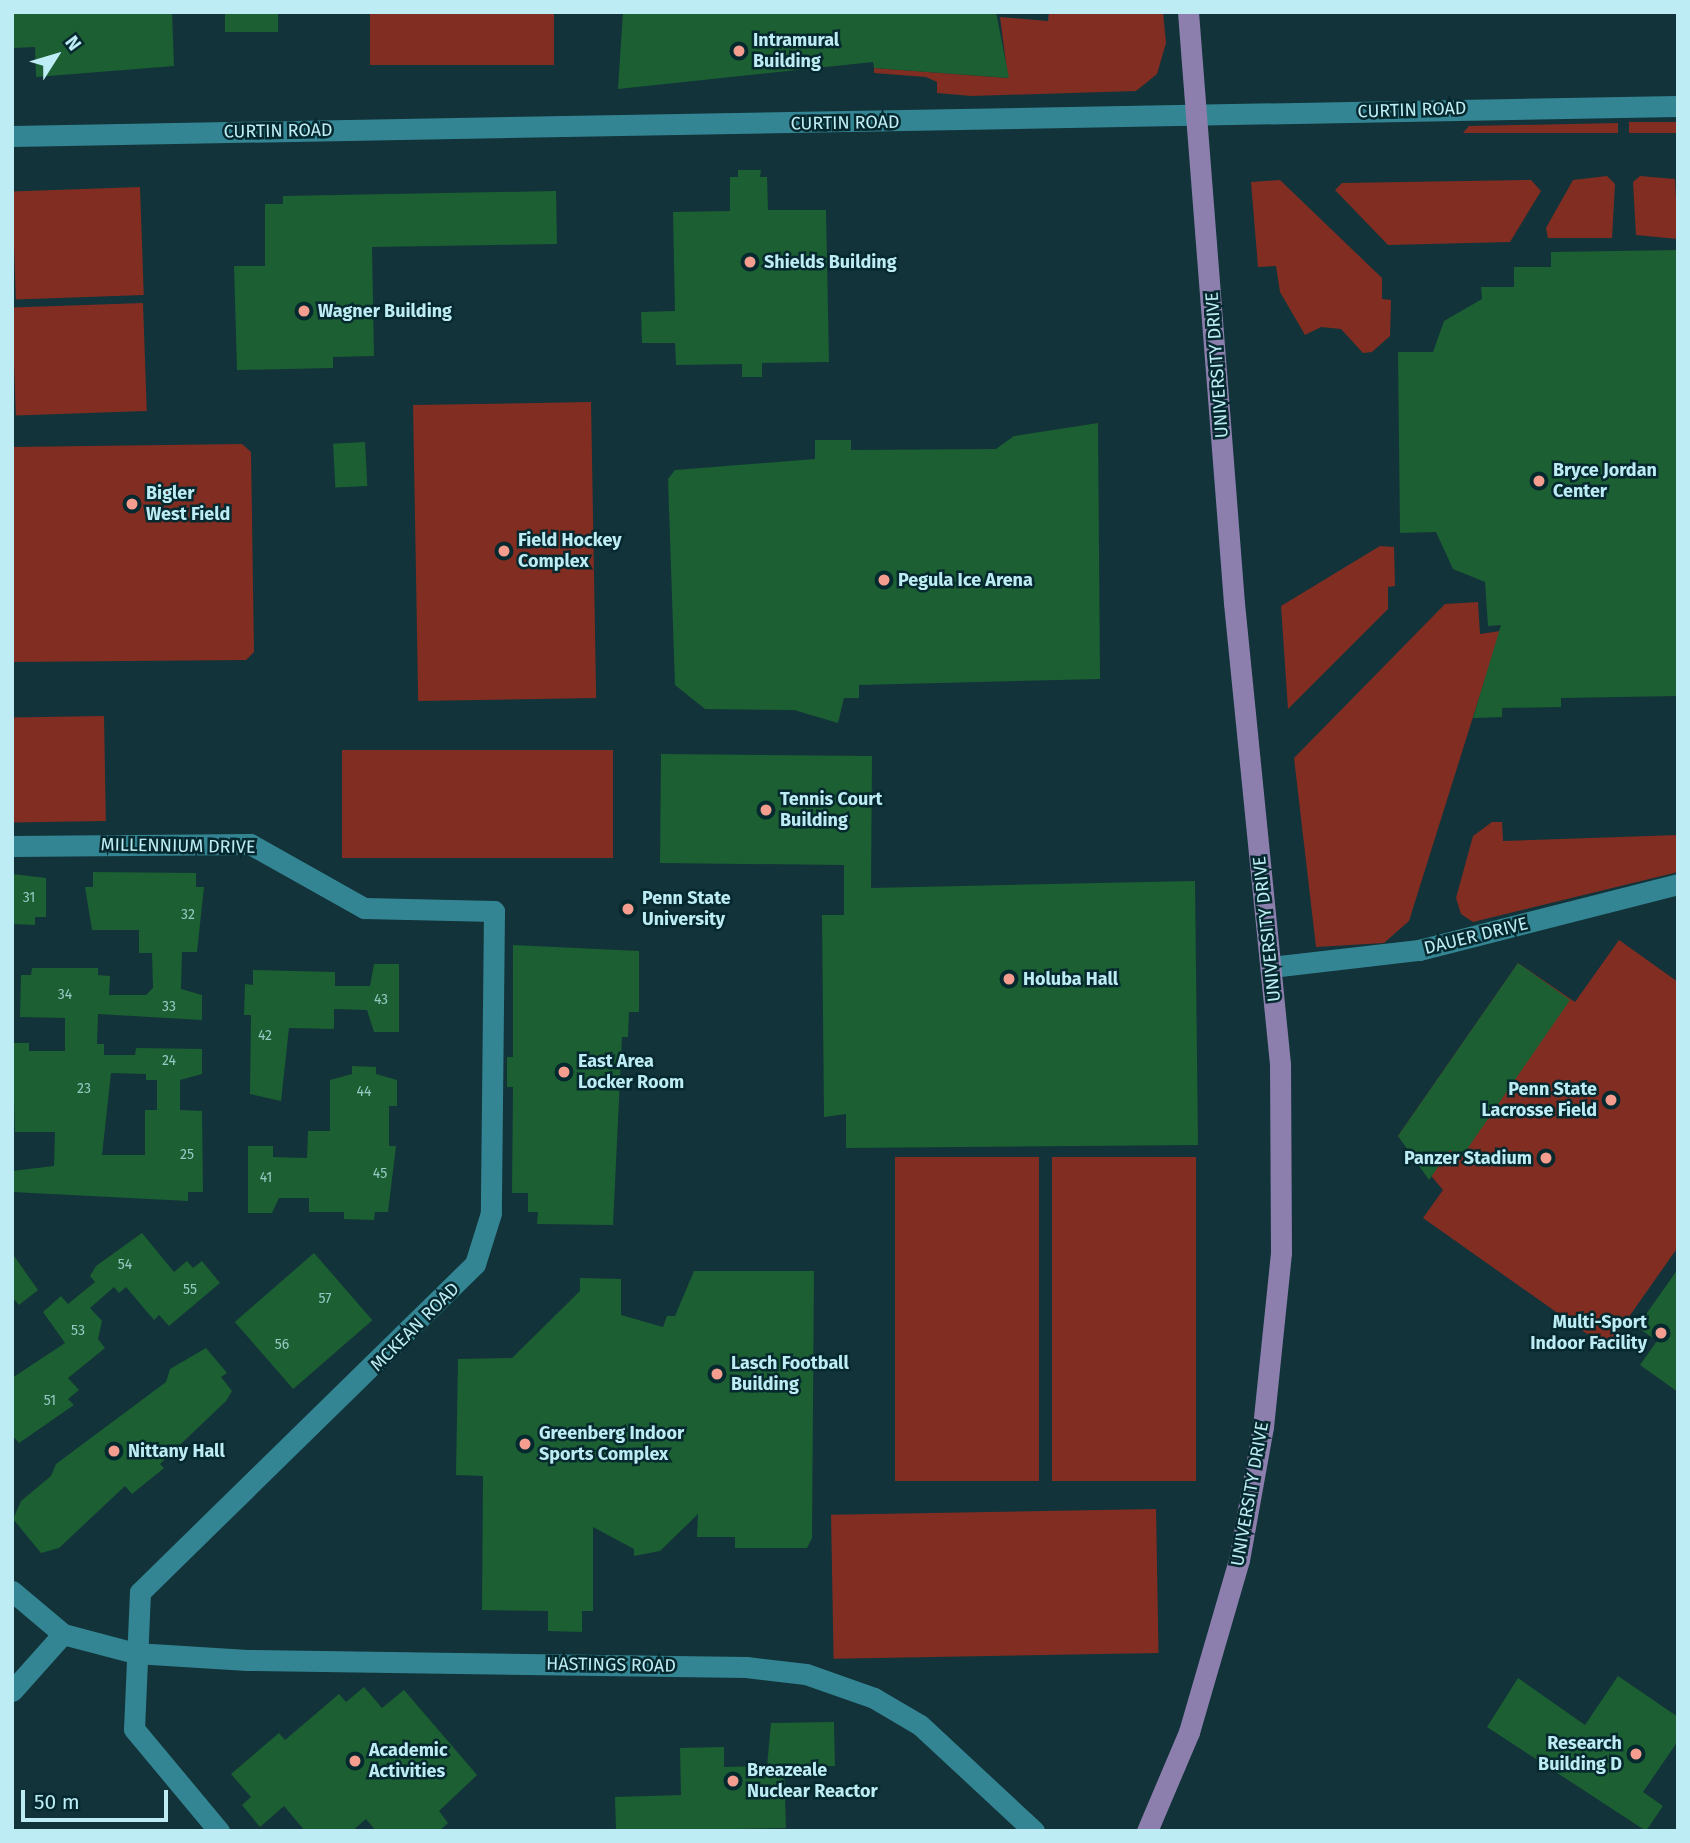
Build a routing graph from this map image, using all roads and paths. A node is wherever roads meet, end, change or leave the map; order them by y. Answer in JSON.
{"nodes":[{"id":1,"x":1188,"y":12,"type":"edge"},
{"id":2,"x":1678,"y":107,"type":"edge"},
{"id":3,"x":1199,"y":117,"type":"junction"},
{"id":4,"x":12,"y":136,"type":"edge"},
{"id":5,"x":12,"y":846,"type":"edge"},
{"id":6,"x":1678,"y":884,"type":"edge"},
{"id":7,"x":494,"y":911,"type":"joint"},
{"id":8,"x":1271,"y":967,"type":"junction"},
{"id":9,"x":12,"y":1591,"type":"edge"},
{"id":10,"x":63,"y":1634,"type":"junction"},
{"id":11,"x":135,"y":1653,"type":"junction"},
{"id":12,"x":12,"y":1691,"type":"edge"},
{"id":13,"x":219,"y":1831,"type":"edge"},
{"id":14,"x":1034,"y":1831,"type":"edge"},
{"id":15,"x":1147,"y":1831,"type":"edge"}],
"edges":[{"from":1,"to":3,"type":"main road","name":"UNIVERSITY DRIVE"},
{"from":2,"to":3,"type":"street","name":"CURTIN ROAD"},
{"from":3,"to":4,"type":"street","name":"CURTIN ROAD"},
{"from":3,"to":8,"type":"main road","name":"UNIVERSITY DRIVE"},
{"from":5,"to":7,"type":"street","name":"MILLENNIUM DRIVE"},
{"from":6,"to":8,"type":"street","name":"DAUER DRIVE"},
{"from":7,"to":11,"type":"street","name":"MCKEAN ROAD"},
{"from":8,"to":15,"type":"main road","name":"UNIVERSITY DRIVE"},
{"from":9,"to":10,"type":"street"},
{"from":10,"to":11,"type":"street","name":"HASTINGS ROAD"},
{"from":10,"to":12,"type":"street"},
{"from":11,"to":13,"type":"street","name":"MCKEAN ROAD"},
{"from":11,"to":14,"type":"street","name":"HASTINGS ROAD"}]}
